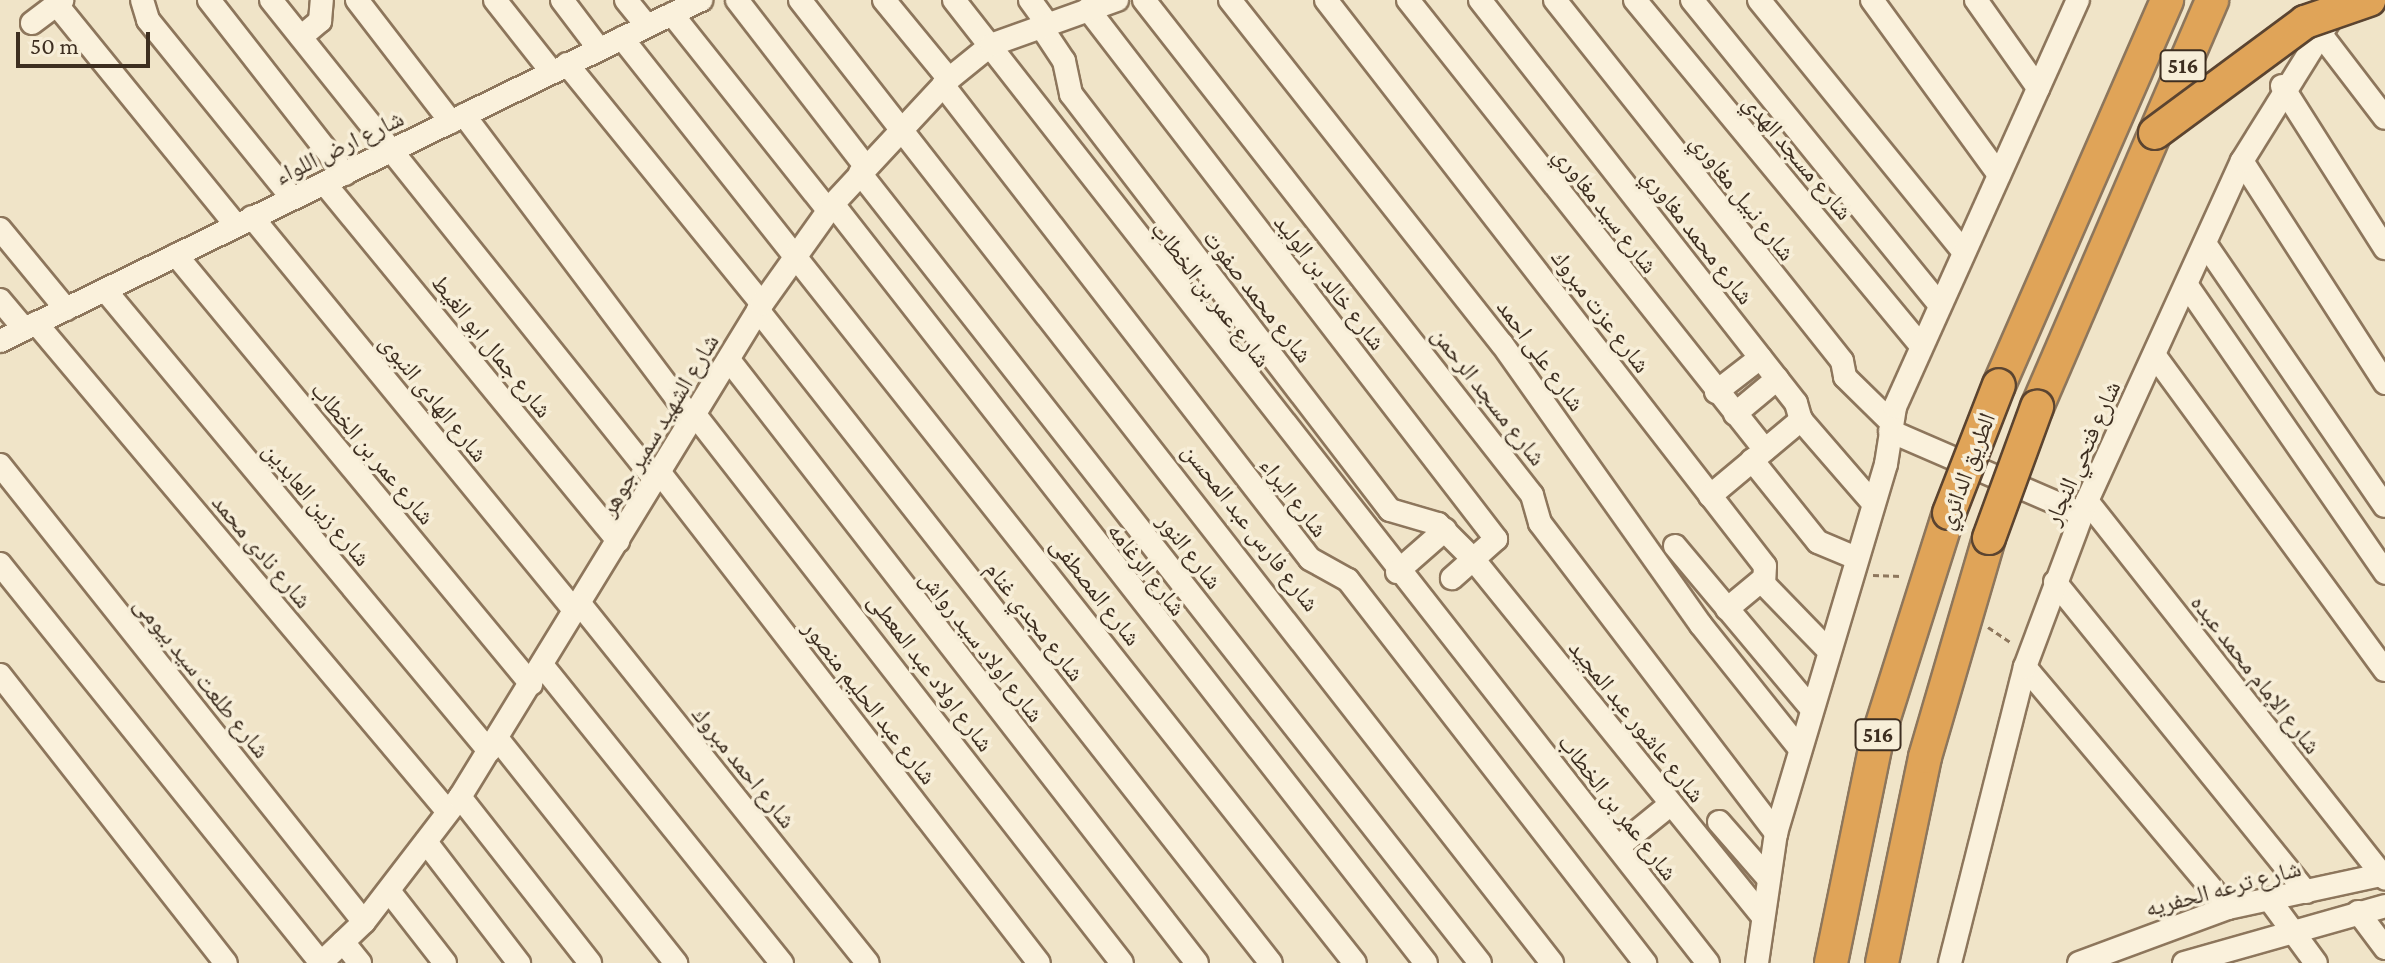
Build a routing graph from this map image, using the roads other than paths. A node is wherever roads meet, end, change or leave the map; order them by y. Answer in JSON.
{"nodes":[{"id":1,"x":142,"y":0,"type":"edge"},
{"id":2,"x":209,"y":0,"type":"edge"},
{"id":3,"x":271,"y":0,"type":"edge"},
{"id":4,"x":322,"y":0,"type":"edge"},
{"id":5,"x":357,"y":0,"type":"edge"},
{"id":6,"x":495,"y":0,"type":"edge"},
{"id":7,"x":562,"y":0,"type":"edge"},
{"id":8,"x":626,"y":0,"type":"edge"},
{"id":9,"x":701,"y":0,"type":"edge"},
{"id":10,"x":737,"y":0,"type":"edge"},
{"id":11,"x":800,"y":0,"type":"edge"},
{"id":12,"x":884,"y":0,"type":"edge"},
{"id":13,"x":954,"y":0,"type":"edge"},
{"id":14,"x":1030,"y":0,"type":"edge"},
{"id":15,"x":1116,"y":0,"type":"edge"},
{"id":16,"x":1144,"y":0,"type":"edge"},
{"id":17,"x":1230,"y":0,"type":"edge"},
{"id":18,"x":1326,"y":0,"type":"edge"},
{"id":19,"x":1408,"y":0,"type":"edge"},
{"id":20,"x":1480,"y":0,"type":"edge"},
{"id":21,"x":1555,"y":0,"type":"edge"},
{"id":22,"x":1635,"y":0,"type":"edge"},
{"id":23,"x":1692,"y":0,"type":"edge"},
{"id":24,"x":1759,"y":0,"type":"edge"},
{"id":25,"x":1872,"y":0,"type":"edge"},
{"id":26,"x":1976,"y":0,"type":"edge"},
{"id":27,"x":2078,"y":0,"type":"edge"},
{"id":28,"x":2167,"y":0,"type":"edge"},
{"id":29,"x":2212,"y":0,"type":"edge"},
{"id":30,"x":2345,"y":0,"type":"edge"},
{"id":31,"x":2369,"y":0,"type":"edge"},
{"id":32,"x":60,"y":2,"type":"edge"},
{"id":33,"x":673,"y":8,"type":"edge"},
{"id":34,"x":1088,"y":9,"type":"junction"},
{"id":35,"x":32,"y":23,"type":"dead end"},
{"id":36,"x":1044,"y":24,"type":"junction"},
{"id":37,"x":647,"y":26,"type":"junction"},
{"id":38,"x":2319,"y":32,"type":"junction"},
{"id":39,"x":301,"y":37,"type":"junction"},
{"id":40,"x":622,"y":38,"type":"junction"},
{"id":41,"x":991,"y":45,"type":"junction"},
{"id":42,"x":599,"y":49,"type":"junction"},
{"id":43,"x":559,"y":68,"type":"junction"},
{"id":44,"x":946,"y":82,"type":"junction"},
{"id":45,"x":2282,"y":86,"type":"junction"},
{"id":46,"x":2038,"y":88,"type":"junction"},
{"id":47,"x":457,"y":118,"type":"junction"},
{"id":48,"x":2385,"y":118,"type":"edge"},
{"id":49,"x":901,"y":129,"type":"junction"},
{"id":50,"x":2155,"y":133,"type":"junction"},
{"id":51,"x":393,"y":151,"type":"junction"},
{"id":52,"x":2242,"y":161,"type":"junction"},
{"id":53,"x":863,"y":170,"type":"junction"},
{"id":54,"x":1999,"y":175,"type":"junction"},
{"id":55,"x":335,"y":179,"type":"junction"},
{"id":56,"x":292,"y":198,"type":"junction"},
{"id":57,"x":831,"y":207,"type":"junction"},
{"id":58,"x":244,"y":221,"type":"junction"},
{"id":59,"x":0,"y":229,"type":"edge"},
{"id":60,"x":2206,"y":245,"type":"junction"},
{"id":61,"x":2385,"y":248,"type":"edge"},
{"id":62,"x":796,"y":252,"type":"junction"},
{"id":63,"x":1964,"y":252,"type":"junction"},
{"id":64,"x":176,"y":255,"type":"junction"},
{"id":65,"x":2188,"y":287,"type":"junction"},
{"id":66,"x":105,"y":290,"type":"junction"},
{"id":67,"x":0,"y":300,"type":"edge"},
{"id":68,"x":1940,"y":305,"type":"junction"},
{"id":69,"x":760,"y":307,"type":"junction"},
{"id":70,"x":66,"y":309,"type":"junction"},
{"id":71,"x":30,"y":326,"type":"junction"},
{"id":72,"x":0,"y":341,"type":"edge"},
{"id":73,"x":1921,"y":346,"type":"junction"},
{"id":74,"x":2155,"y":356,"type":"junction"},
{"id":75,"x":1760,"y":358,"type":"junction"},
{"id":76,"x":729,"y":360,"type":"junction"},
{"id":77,"x":1777,"y":379,"type":"junction"},
{"id":78,"x":2385,"y":383,"type":"edge"},
{"id":79,"x":1716,"y":392,"type":"junction"},
{"id":80,"x":1735,"y":414,"type":"junction"},
{"id":81,"x":694,"y":418,"type":"junction"},
{"id":82,"x":1801,"y":420,"type":"junction"},
{"id":83,"x":1890,"y":427,"type":"junction"},
{"id":84,"x":1758,"y":455,"type":"junction"},
{"id":85,"x":0,"y":465,"type":"edge"},
{"id":86,"x":658,"y":477,"type":"junction"},
{"id":87,"x":1710,"y":496,"type":"junction"},
{"id":88,"x":1873,"y":503,"type":"junction"},
{"id":89,"x":2385,"y":506,"type":"edge"},
{"id":90,"x":2084,"y":508,"type":"junction"},
{"id":91,"x":1445,"y":530,"type":"junction"},
{"id":92,"x":618,"y":541,"type":"junction"},
{"id":93,"x":1675,"y":546,"type":"dead end"},
{"id":94,"x":1474,"y":560,"type":"junction"},
{"id":95,"x":0,"y":564,"type":"edge"},
{"id":96,"x":1860,"y":566,"type":"junction"},
{"id":97,"x":1397,"y":572,"type":"junction"},
{"id":98,"x":2385,"y":573,"type":"edge"},
{"id":99,"x":1452,"y":578,"type":"dead end"},
{"id":100,"x":1762,"y":580,"type":"junction"},
{"id":101,"x":2055,"y":582,"type":"junction"},
{"id":102,"x":578,"y":608,"type":"junction"},
{"id":103,"x":1727,"y":609,"type":"junction"},
{"id":104,"x":1828,"y":650,"type":"junction"},
{"id":105,"x":2024,"y":658,"type":"junction"},
{"id":106,"x":2385,"y":670,"type":"edge"},
{"id":107,"x":0,"y":675,"type":"edge"},
{"id":108,"x":536,"y":675,"type":"junction"},
{"id":109,"x":1811,"y":708,"type":"junction"},
{"id":110,"x":493,"y":744,"type":"junction"},
{"id":111,"x":1800,"y":749,"type":"junction"},
{"id":112,"x":1671,"y":804,"type":"junction"},
{"id":113,"x":454,"y":805,"type":"junction"},
{"id":114,"x":1719,"y":822,"type":"dead end"},
{"id":115,"x":1776,"y":833,"type":"junction"},
{"id":116,"x":426,"y":842,"type":"junction"},
{"id":117,"x":1618,"y":847,"type":"junction"},
{"id":118,"x":2384,"y":876,"type":"edge"},
{"id":119,"x":1767,"y":877,"type":"junction"},
{"id":120,"x":389,"y":891,"type":"junction"},
{"id":121,"x":2306,"y":892,"type":"junction"},
{"id":122,"x":2269,"y":899,"type":"junction"},
{"id":123,"x":2385,"y":906,"type":"edge"},
{"id":124,"x":2228,"y":908,"type":"junction"},
{"id":125,"x":2358,"y":912,"type":"junction"},
{"id":126,"x":1761,"y":914,"type":"junction"},
{"id":127,"x":364,"y":922,"type":"junction"},
{"id":128,"x":2291,"y":929,"type":"junction"},
{"id":129,"x":2161,"y":930,"type":"junction"},
{"id":130,"x":343,"y":942,"type":"junction"},
{"id":131,"x":2385,"y":948,"type":"edge"},
{"id":132,"x":226,"y":963,"type":"edge"},
{"id":133,"x":321,"y":963,"type":"edge"},
{"id":134,"x":360,"y":963,"type":"edge"},
{"id":135,"x":445,"y":963,"type":"edge"},
{"id":136,"x":519,"y":963,"type":"edge"},
{"id":137,"x":590,"y":963,"type":"edge"},
{"id":138,"x":676,"y":963,"type":"edge"},
{"id":139,"x":782,"y":963,"type":"edge"},
{"id":140,"x":868,"y":963,"type":"edge"},
{"id":141,"x":1039,"y":963,"type":"edge"},
{"id":142,"x":1122,"y":963,"type":"edge"},
{"id":143,"x":1197,"y":963,"type":"edge"},
{"id":144,"x":1271,"y":963,"type":"edge"},
{"id":145,"x":1355,"y":963,"type":"edge"},
{"id":146,"x":1426,"y":963,"type":"edge"},
{"id":147,"x":1480,"y":963,"type":"edge"},
{"id":148,"x":1552,"y":963,"type":"edge"},
{"id":149,"x":1645,"y":963,"type":"edge"},
{"id":150,"x":1708,"y":963,"type":"edge"},
{"id":151,"x":1757,"y":963,"type":"edge"},
{"id":152,"x":1831,"y":963,"type":"edge"},
{"id":153,"x":1882,"y":963,"type":"edge"},
{"id":154,"x":1950,"y":963,"type":"edge"},
{"id":155,"x":2079,"y":963,"type":"edge"},
{"id":156,"x":2185,"y":963,"type":"edge"},
{"id":157,"x":2316,"y":963,"type":"edge"}],
"edges":[{"from":1,"to":56,"type":"street"},
{"from":2,"to":55,"type":"street","name":"شارع جمال ابو الغيط"},
{"from":3,"to":39,"type":"street","name":"شارع عبد الحليم منصور"},
{"from":4,"to":39,"type":"street"},
{"from":5,"to":47,"type":"street","name":"شارع اولاد عبد المعطى"},
{"from":6,"to":43,"type":"street","name":"شارع مجدي غنام"},
{"from":7,"to":42,"type":"street"},
{"from":8,"to":37,"type":"street"},
{"from":9,"to":33,"type":"street","name":"شارع ارض اللواء"},
{"from":10,"to":53,"type":"street","name":"شارع النور"},
{"from":11,"to":49,"type":"street","name":"شارع فارس عبد المحسن"},
{"from":12,"to":44,"type":"street","name":"شارع البراء"},
{"from":13,"to":41,"type":"street","name":"شارع عمر بن الخطاب"},
{"from":14,"to":36,"type":"street","name":"شارع محمد صفوت"},
{"from":15,"to":34,"type":"street","name":"شارع الشهيد سمير جوهر"},
{"from":16,"to":115,"type":"street","name":"شارع مسجد الرحمن"},
{"from":17,"to":111,"type":"street","name":"شارع على احمد"},
{"from":18,"to":87,"type":"street","name":"شارع عزت مبروك"},
{"from":19,"to":79,"type":"street","name":"شارع سيد مغاوري"},
{"from":20,"to":75,"type":"street","name":"شارع محمد مغاوري"},
{"from":21,"to":83,"type":"street","name":"شارع نبيل مغاوري"},
{"from":22,"to":73,"type":"street","name":"شارع مسجد الهدي"},
{"from":23,"to":68,"type":"street"},
{"from":24,"to":63,"type":"street"},
{"from":25,"to":54,"type":"street"},
{"from":26,"to":46,"type":"street"},
{"from":27,"to":46,"type":"street"},
{"from":28,"to":152,"type":"highway","name":"الطريق الدائري","number":"516","bridge":true},
{"from":29,"to":50,"type":"highway","name":"الطريق الدائري","number":"516"},
{"from":30,"to":38,"type":"street","name":"شارع فتحي النجار"},
{"from":31,"to":50,"type":"highway","bridge":true},
{"from":32,"to":35,"type":"street"},
{"from":32,"to":58,"type":"street","name":"شارع الهادى النبوى"},
{"from":33,"to":37,"type":"street","name":"شارع ارض اللواء"},
{"from":33,"to":57,"type":"street","name":"شارع الرغامه"},
{"from":34,"to":36,"type":"street","name":"شارع الشهيد سمير جوهر"},
{"from":34,"to":94,"type":"street","name":"شارع خالد بن الوليد"},
{"from":36,"to":41,"type":"street","name":"شارع الشهيد سمير جوهر"},
{"from":36,"to":91,"type":"street","name":"شارع محمد صفوت"},
{"from":37,"to":40,"type":"street","name":"شارع ارض اللواء"},
{"from":38,"to":45,"type":"street","name":"شارع فتحي النجار"},
{"from":38,"to":48,"type":"street"},
{"from":39,"to":51,"type":"street","name":"شارع عبد الحليم منصور"},
{"from":40,"to":42,"type":"street","name":"شارع ارض اللواء"},
{"from":40,"to":62,"type":"street","name":"شارع المصطفى"},
{"from":41,"to":44,"type":"street","name":"شارع الشهيد سمير جوهر"},
{"from":41,"to":97,"type":"street","name":"شارع عمر بن الخطاب"},
{"from":42,"to":43,"type":"street","name":"شارع ارض اللواء"},
{"from":43,"to":47,"type":"street","name":"شارع ارض اللواء"},
{"from":43,"to":69,"type":"street","name":"شارع مجدي غنام"},
{"from":44,"to":49,"type":"street","name":"شارع الشهيد سمير جوهر"},
{"from":44,"to":149,"type":"street","name":"شارع البراء"},
{"from":45,"to":52,"type":"street","name":"شارع فتحي النجار"},
{"from":45,"to":61,"type":"street"},
{"from":46,"to":54,"type":"street"},
{"from":47,"to":51,"type":"street","name":"شارع ارض اللواء"},
{"from":47,"to":81,"type":"street","name":"شارع اولاد عبد المعطى"},
{"from":49,"to":53,"type":"street","name":"شارع الشهيد سمير جوهر"},
{"from":49,"to":148,"type":"street","name":"شارع فارس عبد المحسن"},
{"from":50,"to":153,"type":"highway","name":"الطريق الدائري","number":"516","bridge":true},
{"from":51,"to":55,"type":"street","name":"شارع ارض اللواء"},
{"from":51,"to":86,"type":"street","name":"شارع عبد الحليم منصور"},
{"from":52,"to":60,"type":"street","name":"شارع فتحي النجار"},
{"from":52,"to":78,"type":"street"},
{"from":53,"to":57,"type":"street","name":"شارع الشهيد سمير جوهر"},
{"from":53,"to":147,"type":"street","name":"شارع النور"},
{"from":54,"to":63,"type":"street"},
{"from":55,"to":56,"type":"street","name":"شارع ارض اللواء"},
{"from":55,"to":92,"type":"street","name":"شارع جمال ابو الغيط"},
{"from":56,"to":58,"type":"street","name":"شارع ارض اللواء"},
{"from":57,"to":62,"type":"street","name":"شارع الشهيد سمير جوهر"},
{"from":57,"to":146,"type":"street","name":"شارع الرغامه"},
{"from":58,"to":64,"type":"street","name":"شارع ارض اللواء"},
{"from":58,"to":102,"type":"street","name":"شارع الهادى النبوى"},
{"from":59,"to":70,"type":"street"},
{"from":60,"to":65,"type":"street","name":"شارع فتحي النجار"},
{"from":60,"to":89,"type":"street"},
{"from":62,"to":69,"type":"street","name":"شارع الشهيد سمير جوهر"},
{"from":62,"to":145,"type":"street","name":"شارع المصطفى"},
{"from":63,"to":68,"type":"street"},
{"from":64,"to":66,"type":"street","name":"شارع ارض اللواء"},
{"from":64,"to":108,"type":"street","name":"شارع عمر بن الخطاب"},
{"from":65,"to":74,"type":"street","name":"شارع فتحي النجار"},
{"from":65,"to":98,"type":"street"},
{"from":66,"to":70,"type":"street","name":"شارع ارض اللواء"},
{"from":66,"to":110,"type":"street","name":"شارع زين العابدين"},
{"from":67,"to":71,"type":"street","name":"شارع نادى محمد"},
{"from":68,"to":73,"type":"street"},
{"from":69,"to":76,"type":"street","name":"شارع الشهيد سمير جوهر"},
{"from":69,"to":144,"type":"street","name":"شارع مجدي غنام"},
{"from":70,"to":71,"type":"street","name":"شارع ارض اللواء"},
{"from":71,"to":72,"type":"street","name":"شارع ارض اللواء"},
{"from":71,"to":113,"type":"street","name":"شارع نادى محمد"},
{"from":73,"to":83,"type":"street"},
{"from":74,"to":90,"type":"street","name":"شارع فتحي النجار"},
{"from":74,"to":106,"type":"street"},
{"from":75,"to":77,"type":"street","name":"شارع محمد مغاوري"},
{"from":75,"to":79,"type":"street"},
{"from":76,"to":81,"type":"street","name":"شارع الشهيد سمير جوهر"},
{"from":76,"to":143,"type":"street","name":"شارع اولاد سيد رواش"},
{"from":77,"to":80,"type":"street"},
{"from":77,"to":82,"type":"street","name":"شارع محمد مغاوري"},
{"from":79,"to":80,"type":"street","name":"شارع سيد مغاوري"},
{"from":80,"to":84,"type":"street","name":"شارع سيد مغاوري"},
{"from":81,"to":86,"type":"street","name":"شارع الشهيد سمير جوهر"},
{"from":81,"to":142,"type":"street","name":"شارع اولاد عبد المعطى"},
{"from":82,"to":84,"type":"street"},
{"from":82,"to":88,"type":"street","name":"شارع محمد مغاوري"},
{"from":83,"to":88,"type":"street"},
{"from":83,"to":90,"type":"street"},
{"from":84,"to":87,"type":"street"},
{"from":84,"to":96,"type":"street","name":"شارع سيد مغاوري"},
{"from":85,"to":127,"type":"street","name":"شارع طلعت سيد بيومى"},
{"from":86,"to":92,"type":"street","name":"شارع الشهيد سمير جوهر"},
{"from":86,"to":141,"type":"street","name":"شارع عبد الحليم منصور"},
{"from":87,"to":100,"type":"street","name":"شارع عزت مبروك"},
{"from":88,"to":96,"type":"street"},
{"from":90,"to":101,"type":"street","name":"شارع فتحي النجار"},
{"from":90,"to":118,"type":"street","name":"شارع الإمام محمد عبده"},
{"from":91,"to":94,"type":"street","name":"شارع محمد صفوت"},
{"from":91,"to":97,"type":"street"},
{"from":92,"to":102,"type":"street","name":"شارع الشهيد سمير جوهر"},
{"from":93,"to":103,"type":"street"},
{"from":94,"to":99,"type":"street","name":"شارع خالد بن الوليد"},
{"from":94,"to":112,"type":"street","name":"شارع عاشور عبد المجيد"},
{"from":95,"to":133,"type":"street"},
{"from":96,"to":104,"type":"street"},
{"from":97,"to":117,"type":"street","name":"شارع عمر بن الخطاب"},
{"from":100,"to":103,"type":"street"},
{"from":100,"to":104,"type":"street","name":"شارع عزت مبروك"},
{"from":101,"to":105,"type":"street","name":"شارع فتحي النجار"},
{"from":101,"to":121,"type":"street"},
{"from":102,"to":108,"type":"street","name":"شارع الشهيد سمير جوهر"},
{"from":102,"to":140,"type":"street","name":"شارع احمد مبروك"},
{"from":103,"to":109,"type":"street"},
{"from":104,"to":109,"type":"street"},
{"from":105,"to":124,"type":"street"},
{"from":105,"to":154,"type":"street","name":"شارع فتحي النجار"},
{"from":107,"to":132,"type":"street"},
{"from":108,"to":110,"type":"street","name":"شارع الشهيد سمير جوهر"},
{"from":108,"to":139,"type":"street","name":"شارع عمر بن الخطاب"},
{"from":109,"to":111,"type":"street"},
{"from":110,"to":113,"type":"street","name":"شارع الشهيد سمير جوهر"},
{"from":110,"to":138,"type":"street","name":"شارع زين العابدين"},
{"from":111,"to":115,"type":"street"},
{"from":112,"to":117,"type":"street"},
{"from":112,"to":126,"type":"street","name":"شارع عاشور عبد المجيد"},
{"from":113,"to":116,"type":"street","name":"شارع الشهيد سمير جوهر"},
{"from":113,"to":137,"type":"street","name":"شارع نادى محمد"},
{"from":114,"to":119,"type":"street"},
{"from":115,"to":119,"type":"street"},
{"from":116,"to":120,"type":"street","name":"شارع الشهيد سمير جوهر"},
{"from":116,"to":136,"type":"street"},
{"from":117,"to":150,"type":"street","name":"شارع عمر بن الخطاب"},
{"from":118,"to":121,"type":"street","name":"شارع ترعه الحفريه"},
{"from":119,"to":126,"type":"street"},
{"from":120,"to":127,"type":"street","name":"شارع الشهيد سمير جوهر"},
{"from":120,"to":135,"type":"street"},
{"from":121,"to":122,"type":"street","name":"شارع ترعه الحفريه"},
{"from":122,"to":124,"type":"street","name":"شارع ترعه الحفريه"},
{"from":122,"to":128,"type":"street"},
{"from":123,"to":125,"type":"street"},
{"from":124,"to":129,"type":"street","name":"شارع ترعه الحفريه"},
{"from":125,"to":128,"type":"street"},
{"from":125,"to":131,"type":"street"},
{"from":126,"to":151,"type":"street"},
{"from":127,"to":130,"type":"street","name":"شارع الشهيد سمير جوهر"},
{"from":128,"to":156,"type":"street"},
{"from":128,"to":157,"type":"street"},
{"from":129,"to":155,"type":"street","name":"شارع ترعه الحفريه"},
{"from":129,"to":156,"type":"street"},
{"from":130,"to":133,"type":"street","name":"شارع الشهيد سمير جوهر"},
{"from":130,"to":134,"type":"street"}]}
